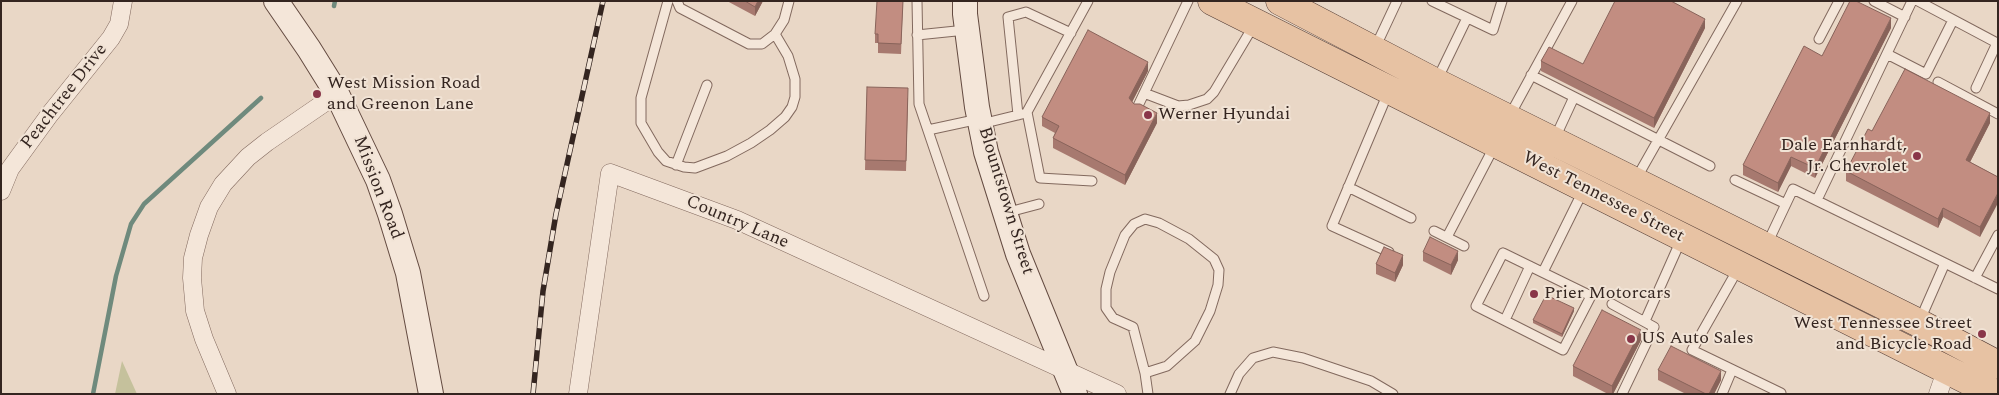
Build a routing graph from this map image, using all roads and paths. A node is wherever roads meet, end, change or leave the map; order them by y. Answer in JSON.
{"nodes":[{"id":1,"x":123,"y":1,"type":"edge"},
{"id":2,"x":276,"y":1,"type":"edge"},
{"id":3,"x":668,"y":1,"type":"edge"},
{"id":4,"x":677,"y":1,"type":"edge"},
{"id":5,"x":790,"y":1,"type":"edge"},
{"id":6,"x":916,"y":1,"type":"edge"},
{"id":7,"x":965,"y":1,"type":"edge"},
{"id":8,"x":1088,"y":1,"type":"edge"},
{"id":9,"x":1188,"y":1,"type":"edge"},
{"id":10,"x":1212,"y":1,"type":"edge"},
{"id":11,"x":1397,"y":1,"type":"edge"},
{"id":12,"x":1432,"y":1,"type":"edge"},
{"id":13,"x":1502,"y":1,"type":"edge"},
{"id":14,"x":1572,"y":1,"type":"edge"},
{"id":15,"x":1737,"y":1,"type":"edge"},
{"id":16,"x":1838,"y":1,"type":"edge"},
{"id":17,"x":1874,"y":1,"type":"edge"},
{"id":18,"x":1912,"y":1,"type":"edge"},
{"id":19,"x":1918,"y":1,"type":"edge"},
{"id":20,"x":1287,"y":3,"type":"edge"},
{"id":21,"x":1905,"y":17,"type":"junction"},
{"id":22,"x":1467,"y":18,"type":"junction"},
{"id":23,"x":1953,"y":20,"type":"junction"},
{"id":24,"x":1255,"y":23,"type":"junction"},
{"id":25,"x":967,"y":30,"type":"junction"},
{"id":26,"x":1070,"y":33,"type":"junction"},
{"id":27,"x":775,"y":34,"type":"junction"},
{"id":28,"x":917,"y":35,"type":"junction"},
{"id":29,"x":1819,"y":39,"type":"dead end"},
{"id":30,"x":1373,"y":50,"type":"junction"},
{"id":31,"x":1887,"y":54,"type":"junction"},
{"id":32,"x":1531,"y":75,"type":"junction"},
{"id":33,"x":1938,"y":82,"type":"dead end"},
{"id":34,"x":1436,"y":83,"type":"junction"},
{"id":35,"x":707,"y":85,"type":"dead end"},
{"id":36,"x":1976,"y":88,"type":"dead end"},
{"id":37,"x":1389,"y":91,"type":"junction"},
{"id":38,"x":1144,"y":93,"type":"junction"},
{"id":39,"x":337,"y":94,"type":"junction"},
{"id":40,"x":1574,"y":97,"type":"junction"},
{"id":41,"x":1137,"y":108,"type":"edge"},
{"id":42,"x":1022,"y":114,"type":"junction"},
{"id":43,"x":1998,"y":114,"type":"edge"},
{"id":44,"x":1508,"y":119,"type":"junction"},
{"id":45,"x":980,"y":121,"type":"junction"},
{"id":46,"x":928,"y":130,"type":"junction"},
{"id":47,"x":1658,"y":140,"type":"junction"},
{"id":48,"x":1554,"y":141,"type":"junction"},
{"id":49,"x":1496,"y":144,"type":"junction"},
{"id":50,"x":676,"y":165,"type":"junction"},
{"id":51,"x":1710,"y":166,"type":"dead end"},
{"id":52,"x":1736,"y":180,"type":"dead end"},
{"id":53,"x":1092,"y":181,"type":"dead end"},
{"id":54,"x":1635,"y":182,"type":"junction"},
{"id":55,"x":1348,"y":187,"type":"junction"},
{"id":56,"x":1584,"y":189,"type":"junction"},
{"id":57,"x":1,"y":191,"type":"edge"},
{"id":58,"x":1817,"y":200,"type":"junction"},
{"id":59,"x":1039,"y":204,"type":"dead end"},
{"id":60,"x":1786,"y":204,"type":"junction"},
{"id":61,"x":1005,"y":213,"type":"junction"},
{"id":62,"x":1411,"y":218,"type":"dead end"},
{"id":63,"x":1434,"y":231,"type":"dead end"},
{"id":64,"x":1998,"y":235,"type":"edge"},
{"id":65,"x":1448,"y":237,"type":"junction"},
{"id":66,"x":1682,"y":238,"type":"junction"},
{"id":67,"x":1464,"y":246,"type":"dead end"},
{"id":68,"x":1766,"y":247,"type":"junction"},
{"id":69,"x":1389,"y":252,"type":"edge"},
{"id":70,"x":1945,"y":263,"type":"junction"},
{"id":71,"x":1530,"y":266,"type":"junction"},
{"id":72,"x":1739,"y":266,"type":"junction"},
{"id":73,"x":1543,"y":272,"type":"junction"},
{"id":74,"x":1975,"y":278,"type":"junction"},
{"id":75,"x":1998,"y":290,"type":"edge"},
{"id":76,"x":984,"y":296,"type":"dead end"},
{"id":77,"x":1612,"y":304,"type":"dead end"},
{"id":78,"x":1890,"y":309,"type":"junction"},
{"id":79,"x":1505,"y":320,"type":"junction"},
{"id":80,"x":1645,"y":322,"type":"junction"},
{"id":81,"x":1919,"y":323,"type":"junction"},
{"id":82,"x":1862,"y":329,"type":"junction"},
{"id":83,"x":1998,"y":365,"type":"edge"},
{"id":84,"x":1732,"y":370,"type":"junction"},
{"id":85,"x":1066,"y":372,"type":"junction"},
{"id":86,"x":1145,"y":373,"type":"junction"},
{"id":87,"x":1942,"y":382,"type":"edge"},
{"id":88,"x":1780,"y":393,"type":"edge"},
{"id":89,"x":227,"y":394,"type":"edge"},
{"id":90,"x":431,"y":394,"type":"edge"},
{"id":91,"x":578,"y":394,"type":"edge"},
{"id":92,"x":1075,"y":394,"type":"edge"},
{"id":93,"x":1117,"y":394,"type":"edge"},
{"id":94,"x":1148,"y":394,"type":"edge"},
{"id":95,"x":1230,"y":394,"type":"edge"},
{"id":96,"x":1394,"y":394,"type":"edge"},
{"id":97,"x":1622,"y":394,"type":"edge"},
{"id":98,"x":1722,"y":394,"type":"edge"},
{"id":99,"x":1995,"y":394,"type":"edge"}],
"edges":[{"from":1,"to":57,"type":"street","name":"Peachtree Drive"},
{"from":2,"to":39,"type":"main road","name":"Mission Road"},
{"from":3,"to":50,"type":"lane"},
{"from":4,"to":27,"type":"lane"},
{"from":5,"to":27,"type":"lane"},
{"from":6,"to":28,"type":"lane"},
{"from":7,"to":25,"type":"main road","name":"Blountstown Street"},
{"from":8,"to":26,"type":"lane"},
{"from":9,"to":38,"type":"lane"},
{"from":10,"to":24,"type":"main road","name":"West Tennessee Street"},
{"from":11,"to":30,"type":"lane"},
{"from":12,"to":22,"type":"lane"},
{"from":13,"to":22,"type":"lane"},
{"from":14,"to":32,"type":"lane"},
{"from":15,"to":47,"type":"lane"},
{"from":16,"to":29,"type":"lane"},
{"from":17,"to":21,"type":"lane"},
{"from":18,"to":21,"type":"lane"},
{"from":19,"to":23,"type":"lane"},
{"from":20,"to":30,"type":"main road","name":"West Tennessee Street"},
{"from":21,"to":31,"type":"lane"},
{"from":22,"to":34,"type":"lane"},
{"from":23,"to":31,"type":"lane"},
{"from":23,"to":36,"type":"lane"},
{"from":24,"to":37,"type":"main road","name":"West Tennessee Street"},
{"from":24,"to":38,"type":"lane"},
{"from":25,"to":28,"type":"lane"},
{"from":25,"to":45,"type":"main road","name":"Blountstown Street"},
{"from":26,"to":42,"type":"lane"},
{"from":26,"to":42,"type":"lane"},
{"from":27,"to":50,"type":"lane"},
{"from":28,"to":46,"type":"lane"},
{"from":30,"to":34,"type":"main road","name":"West Tennessee Street"},
{"from":31,"to":58,"type":"lane"},
{"from":32,"to":40,"type":"lane"},
{"from":32,"to":44,"type":"lane"},
{"from":33,"to":43,"type":"lane"},
{"from":34,"to":44,"type":"main road","name":"West Tennessee Street"},
{"from":35,"to":50,"type":"lane"},
{"from":37,"to":49,"type":"main road","name":"West Tennessee Street"},
{"from":37,"to":55,"type":"lane"},
{"from":38,"to":41,"type":"lane"},
{"from":39,"to":89,"type":"street"},
{"from":39,"to":90,"type":"main road","name":"Mission Road"},
{"from":40,"to":47,"type":"lane"},
{"from":40,"to":48,"type":"lane"},
{"from":42,"to":45,"type":"lane"},
{"from":42,"to":53,"type":"lane"},
{"from":44,"to":48,"type":"main road","name":"West Tennessee Street"},
{"from":44,"to":49,"type":"main road"},
{"from":45,"to":46,"type":"lane"},
{"from":45,"to":61,"type":"main road","name":"Blountstown Street"},
{"from":46,"to":76,"type":"lane"},
{"from":47,"to":51,"type":"lane"},
{"from":47,"to":54,"type":"lane"},
{"from":48,"to":54,"type":"main road","name":"West Tennessee Street"},
{"from":49,"to":56,"type":"main road","name":"West Tennessee Street"},
{"from":49,"to":65,"type":"lane"},
{"from":52,"to":60,"type":"lane"},
{"from":54,"to":68,"type":"main road","name":"West Tennessee Street"},
{"from":55,"to":62,"type":"lane"},
{"from":55,"to":69,"type":"lane"},
{"from":56,"to":66,"type":"main road","name":"West Tennessee Street"},
{"from":56,"to":73,"type":"lane"},
{"from":58,"to":60,"type":"lane"},
{"from":58,"to":70,"type":"lane"},
{"from":59,"to":61,"type":"lane"},
{"from":60,"to":68,"type":"lane"},
{"from":61,"to":85,"type":"main road","name":"Blountstown Street"},
{"from":63,"to":65,"type":"lane"},
{"from":64,"to":74,"type":"lane"},
{"from":65,"to":67,"type":"lane"},
{"from":66,"to":72,"type":"main road","name":"West Tennessee Street"},
{"from":66,"to":80,"type":"lane"},
{"from":68,"to":78,"type":"main road","name":"West Tennessee Street"},
{"from":70,"to":74,"type":"lane"},
{"from":70,"to":81,"type":"lane"},
{"from":71,"to":73,"type":"lane"},
{"from":71,"to":79,"type":"lane"},
{"from":71,"to":79,"type":"lane"},
{"from":72,"to":82,"type":"main road","name":"West Tennessee Street"},
{"from":72,"to":84,"type":"lane"},
{"from":73,"to":79,"type":"lane"},
{"from":74,"to":75,"type":"lane"},
{"from":77,"to":80,"type":"lane"},
{"from":78,"to":81,"type":"main road","name":"West Tennessee Street"},
{"from":78,"to":82,"type":"main road"},
{"from":80,"to":97,"type":"lane"},
{"from":81,"to":83,"type":"main road","name":"West Tennessee Street"},
{"from":81,"to":87,"type":"main road"},
{"from":82,"to":87,"type":"main road","name":"West Tennessee Street"},
{"from":83,"to":87,"type":"main road"},
{"from":84,"to":88,"type":"lane"},
{"from":84,"to":98,"type":"lane"},
{"from":85,"to":91,"type":"street","name":"Country Lane"},
{"from":85,"to":92,"type":"main road","name":"Blountstown Street"},
{"from":85,"to":93,"type":"street"},
{"from":86,"to":86,"type":"lane"},
{"from":86,"to":94,"type":"lane"},
{"from":87,"to":99,"type":"main road","name":"West Tennessee Street"},
{"from":95,"to":96,"type":"lane"}]}
